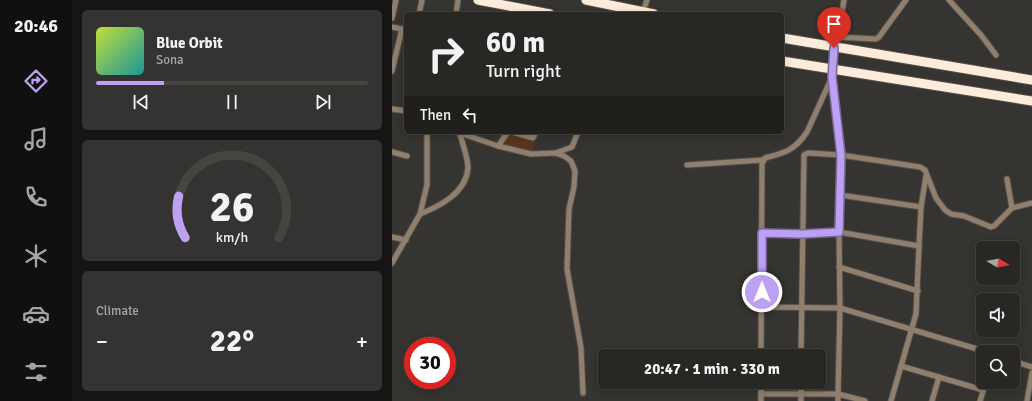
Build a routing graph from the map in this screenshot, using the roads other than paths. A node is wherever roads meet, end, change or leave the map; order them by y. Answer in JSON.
{"nodes":[{"id":1,"x":396,"y":0,"type":"edge"},
{"id":2,"x":422,"y":0,"type":"edge"},
{"id":3,"x":458,"y":0,"type":"edge"},
{"id":4,"x":478,"y":0,"type":"edge"},
{"id":5,"x":586,"y":0,"type":"edge"},
{"id":6,"x":647,"y":0,"type":"edge"},
{"id":7,"x":844,"y":0,"type":"edge"},
{"id":8,"x":906,"y":0,"type":"edge"},
{"id":9,"x":949,"y":0,"type":"edge"},
{"id":10,"x":419,"y":12,"type":"edge"},
{"id":11,"x":456,"y":12,"type":"edge"},
{"id":12,"x":540,"y":12,"type":"edge"},
{"id":13,"x":643,"y":12,"type":"joint"},
{"id":14,"x":392,"y":18,"type":"edge"},
{"id":15,"x":392,"y":26,"type":"edge"},
{"id":16,"x":404,"y":29,"type":"edge"},
{"id":17,"x":837,"y":37,"type":"junction"},
{"id":18,"x":784,"y":38,"type":"edge"},
{"id":19,"x":834,"y":48,"type":"junction"},
{"id":20,"x":996,"y":55,"type":"dead end"},
{"id":21,"x":784,"y":61,"type":"edge"},
{"id":22,"x":392,"y":69,"type":"edge"},
{"id":23,"x":832,"y":73,"type":"junction"},
{"id":24,"x":1032,"y":80,"type":"edge"},
{"id":25,"x":1032,"y":101,"type":"edge"},
{"id":26,"x":392,"y":109,"type":"edge"},
{"id":27,"x":404,"y":112,"type":"edge"},
{"id":28,"x":427,"y":134,"type":"edge"},
{"id":29,"x":459,"y":134,"type":"edge"},
{"id":30,"x":462,"y":134,"type":"edge"},
{"id":31,"x":507,"y":134,"type":"edge"},
{"id":32,"x":519,"y":134,"type":"edge"},
{"id":33,"x":535,"y":134,"type":"edge"},
{"id":34,"x":577,"y":134,"type":"edge"},
{"id":35,"x":498,"y":146,"type":"junction"},
{"id":36,"x":392,"y":152,"type":"edge"},
{"id":37,"x":555,"y":153,"type":"junction"},
{"id":38,"x":841,"y":155,"type":"junction"},
{"id":39,"x":407,"y":156,"type":"dead end"},
{"id":40,"x":763,"y":160,"type":"junction"},
{"id":41,"x":687,"y":165,"type":"dead end"},
{"id":42,"x":926,"y":175,"type":"junction"},
{"id":43,"x":1007,"y":179,"type":"dead end"},
{"id":44,"x":840,"y":195,"type":"junction"},
{"id":45,"x":1032,"y":203,"type":"edge"},
{"id":46,"x":921,"y":207,"type":"junction"},
{"id":47,"x":1012,"y":208,"type":"junction"},
{"id":48,"x":420,"y":214,"type":"junction"},
{"id":49,"x":839,"y":232,"type":"junction"},
{"id":50,"x":762,"y":233,"type":"junction"},
{"id":51,"x":802,"y":234,"type":"junction"},
{"id":52,"x":392,"y":237,"type":"edge"},
{"id":53,"x":406,"y":240,"type":"junction"},
{"id":54,"x":919,"y":246,"type":"junction"},
{"id":55,"x":392,"y":263,"type":"edge"},
{"id":56,"x":839,"y":267,"type":"junction"},
{"id":57,"x":918,"y":290,"type":"junction"},
{"id":58,"x":762,"y":307,"type":"junction"},
{"id":59,"x":801,"y":307,"type":"junction"},
{"id":60,"x":840,"y":308,"type":"junction"},
{"id":61,"x":912,"y":329,"type":"junction"},
{"id":62,"x":976,"y":348,"type":"edge"},
{"id":63,"x":761,"y":349,"type":"edge"},
{"id":64,"x":801,"y":349,"type":"edge"},
{"id":65,"x":1020,"y":363,"type":"edge"},
{"id":66,"x":901,"y":366,"type":"junction"},
{"id":67,"x":1032,"y":367,"type":"edge"},
{"id":68,"x":1032,"y":374,"type":"edge"},
{"id":69,"x":939,"y":377,"type":"junction"},
{"id":70,"x":761,"y":389,"type":"edge"},
{"id":71,"x":801,"y":389,"type":"edge"},
{"id":72,"x":983,"y":390,"type":"joint"},
{"id":73,"x":583,"y":393,"type":"dead end"},
{"id":74,"x":801,"y":393,"type":"junction"},
{"id":75,"x":761,"y":394,"type":"junction"},
{"id":76,"x":838,"y":394,"type":"junction"},
{"id":77,"x":1030,"y":394,"type":"edge"},
{"id":78,"x":761,"y":401,"type":"edge"},
{"id":79,"x":801,"y":401,"type":"edge"},
{"id":80,"x":838,"y":401,"type":"edge"},
{"id":81,"x":865,"y":401,"type":"edge"},
{"id":82,"x":891,"y":401,"type":"edge"},
{"id":83,"x":932,"y":401,"type":"edge"},
{"id":84,"x":980,"y":401,"type":"edge"},
{"id":85,"x":1027,"y":401,"type":"edge"}],
"edges":[{"from":1,"to":14,"type":"street"},
{"from":2,"to":10,"type":"street"},
{"from":3,"to":11,"type":"street"},
{"from":4,"to":12,"type":"highway"},
{"from":5,"to":13,"type":"highway"},
{"from":6,"to":13,"type":"street"},
{"from":7,"to":17,"type":"street"},
{"from":8,"to":17,"type":"street"},
{"from":9,"to":20,"type":"street"},
{"from":15,"to":16,"type":"street"},
{"from":16,"to":22,"type":"street"},
{"from":17,"to":19,"type":"street"},
{"from":18,"to":19,"type":"highway"},
{"from":19,"to":23,"type":"street"},
{"from":19,"to":24,"type":"highway"},
{"from":21,"to":23,"type":"highway"},
{"from":23,"to":25,"type":"highway"},
{"from":23,"to":38,"type":"street"},
{"from":23,"to":40,"type":"street"},
{"from":26,"to":27,"type":"street"},
{"from":28,"to":48,"type":"street"},
{"from":29,"to":48,"type":"street"},
{"from":30,"to":35,"type":"street"},
{"from":31,"to":35,"type":"street"},
{"from":32,"to":33,"type":"street"},
{"from":34,"to":37,"type":"street"},
{"from":35,"to":37,"type":"street"},
{"from":36,"to":39,"type":"street"},
{"from":37,"to":73,"type":"street"},
{"from":38,"to":42,"type":"street"},
{"from":38,"to":44,"type":"street"},
{"from":38,"to":51,"type":"street"},
{"from":40,"to":41,"type":"street"},
{"from":40,"to":50,"type":"street"},
{"from":42,"to":46,"type":"street"},
{"from":42,"to":47,"type":"street"},
{"from":43,"to":47,"type":"street"},
{"from":44,"to":46,"type":"street"},
{"from":44,"to":49,"type":"street"},
{"from":45,"to":47,"type":"street"},
{"from":46,"to":54,"type":"street"},
{"from":48,"to":53,"type":"street"},
{"from":49,"to":51,"type":"street"},
{"from":49,"to":54,"type":"street"},
{"from":49,"to":56,"type":"street"},
{"from":50,"to":51,"type":"street"},
{"from":50,"to":58,"type":"street"},
{"from":51,"to":59,"type":"street"},
{"from":52,"to":53,"type":"street"},
{"from":53,"to":55,"type":"street"},
{"from":54,"to":57,"type":"street"},
{"from":56,"to":57,"type":"street"},
{"from":56,"to":60,"type":"street"},
{"from":57,"to":61,"type":"street"},
{"from":58,"to":59,"type":"street"},
{"from":58,"to":63,"type":"street"},
{"from":59,"to":60,"type":"street"},
{"from":59,"to":64,"type":"street"},
{"from":60,"to":61,"type":"street"},
{"from":60,"to":76,"type":"street"},
{"from":61,"to":62,"type":"street"},
{"from":61,"to":66,"type":"street"},
{"from":65,"to":67,"type":"street"},
{"from":66,"to":69,"type":"street"},
{"from":66,"to":82,"type":"street"},
{"from":68,"to":77,"type":"street"},
{"from":69,"to":72,"type":"street"},
{"from":69,"to":83,"type":"street"},
{"from":70,"to":75,"type":"street"},
{"from":71,"to":74,"type":"street"},
{"from":72,"to":84,"type":"street"},
{"from":74,"to":75,"type":"street"},
{"from":74,"to":76,"type":"street"},
{"from":74,"to":79,"type":"street"},
{"from":75,"to":78,"type":"street"},
{"from":76,"to":80,"type":"street"},
{"from":76,"to":81,"type":"street"},
{"from":77,"to":85,"type":"street"}]}
